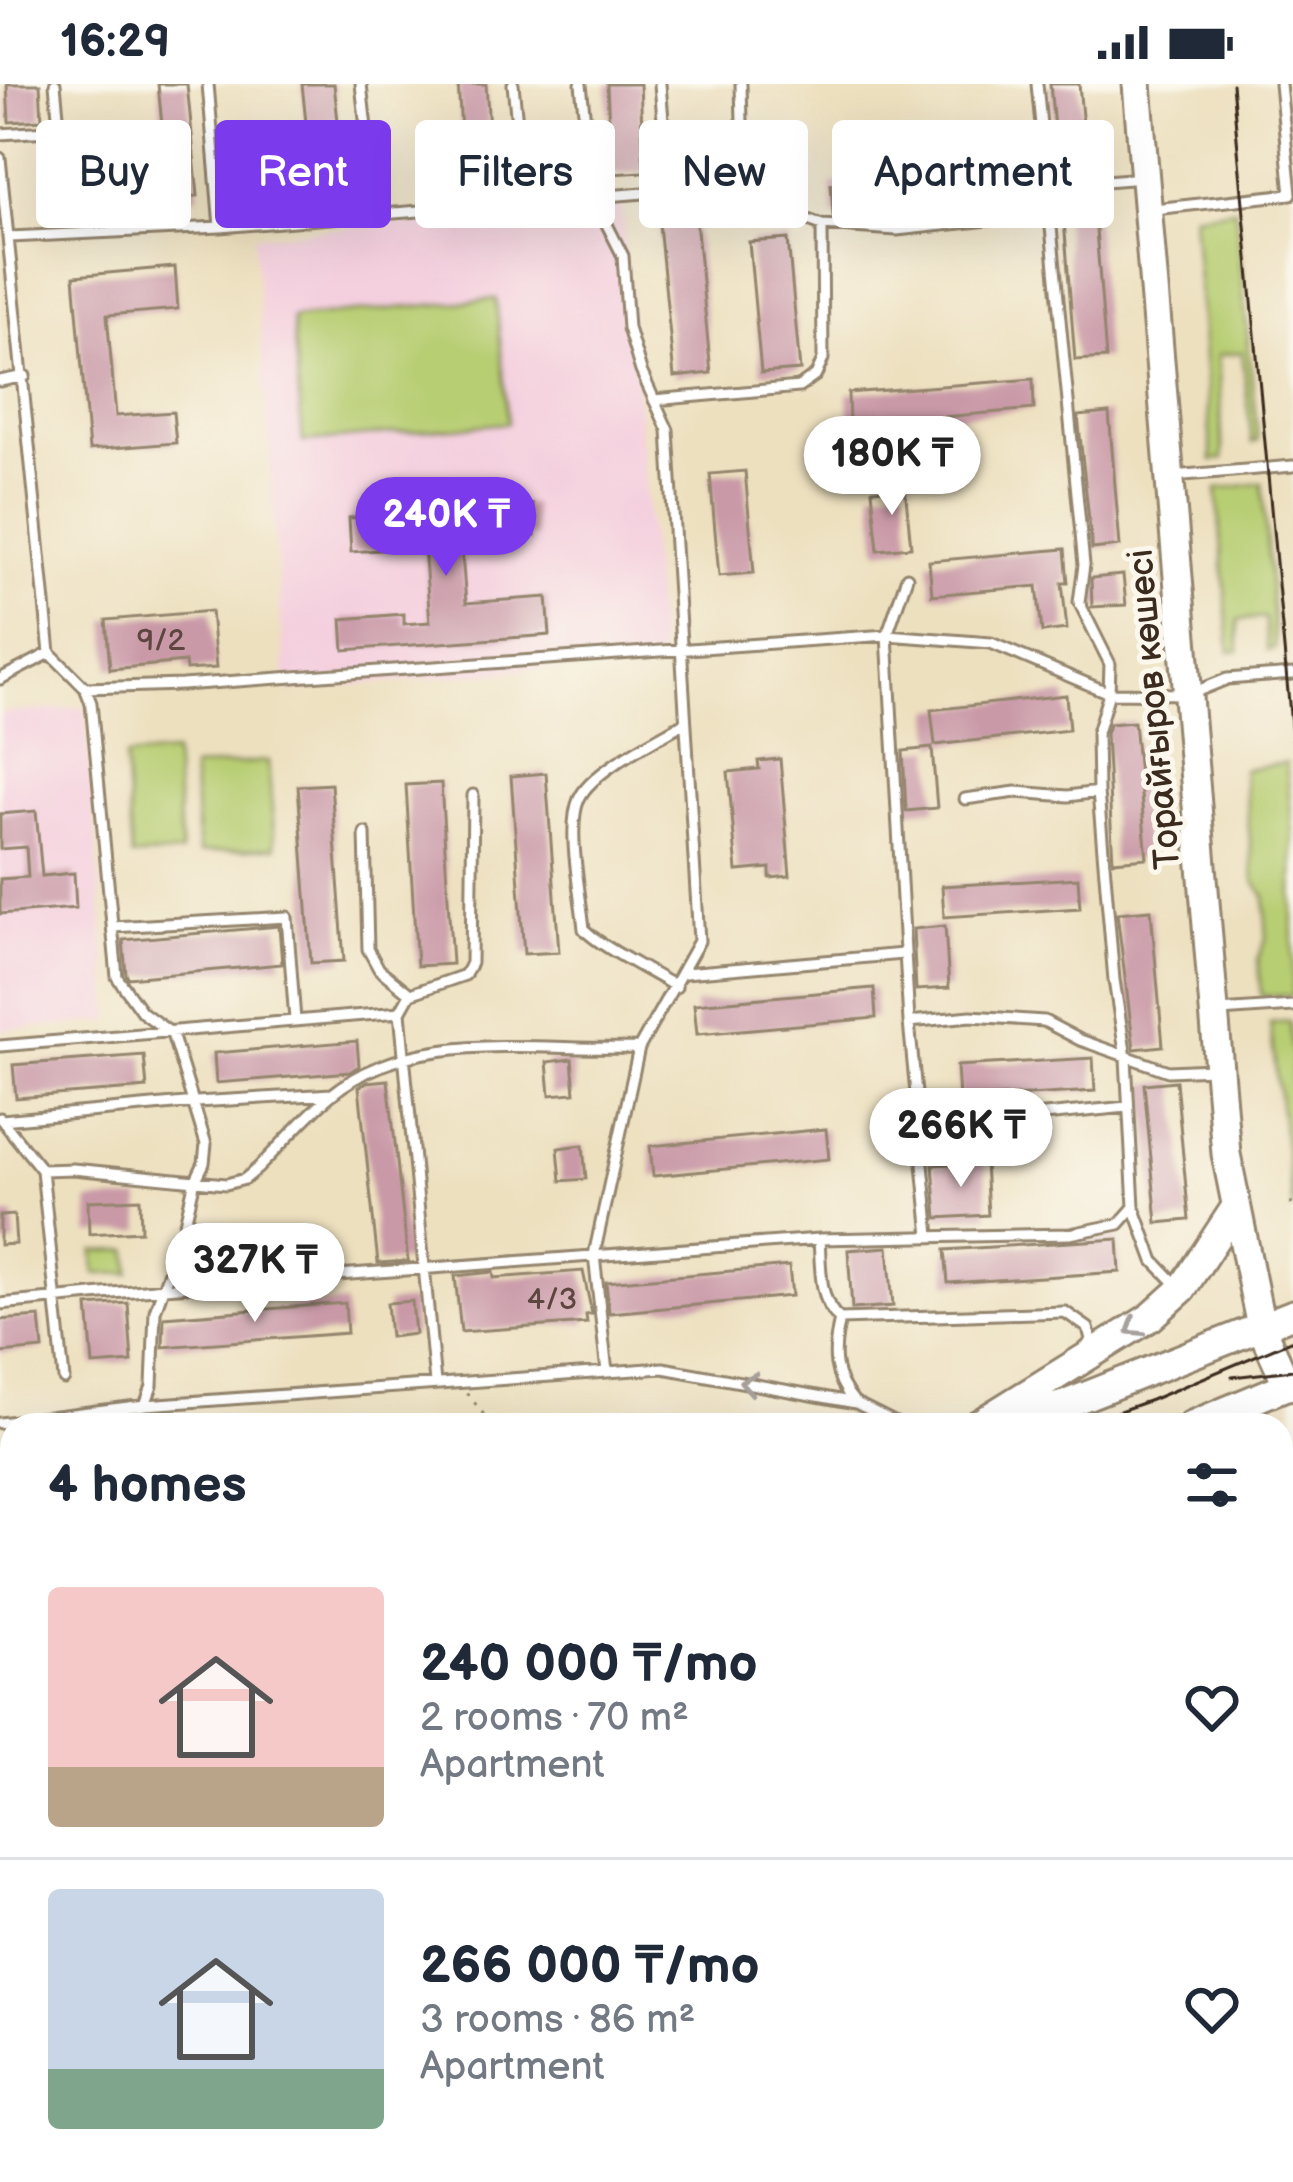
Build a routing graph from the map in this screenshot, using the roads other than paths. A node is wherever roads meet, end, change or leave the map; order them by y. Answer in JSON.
{"nodes":[{"id":1,"x":55,"y":84,"type":"edge"},
{"id":2,"x":208,"y":84,"type":"edge"},
{"id":3,"x":361,"y":84,"type":"edge"},
{"id":4,"x":513,"y":84,"type":"edge"},
{"id":5,"x":581,"y":84,"type":"edge"},
{"id":6,"x":660,"y":84,"type":"edge"},
{"id":7,"x":741,"y":84,"type":"edge"},
{"id":8,"x":1037,"y":84,"type":"edge"},
{"id":9,"x":1280,"y":84,"type":"edge"},
{"id":10,"x":1144,"y":85,"type":"edge"},
{"id":11,"x":365,"y":120,"type":"edge"},
{"id":12,"x":517,"y":120,"type":"edge"},
{"id":13,"x":585,"y":120,"type":"edge"},
{"id":14,"x":663,"y":120,"type":"edge"},
{"id":15,"x":742,"y":120,"type":"edge"},
{"id":16,"x":1040,"y":120,"type":"edge"},
{"id":17,"x":0,"y":134,"type":"edge"},
{"id":18,"x":0,"y":158,"type":"edge"},
{"id":19,"x":215,"y":167,"type":"edge"},
{"id":20,"x":1146,"y":177,"type":"junction"},
{"id":21,"x":1114,"y":179,"type":"edge"},
{"id":22,"x":2,"y":192,"type":"edge"},
{"id":23,"x":1149,"y":209,"type":"junction"},
{"id":24,"x":808,"y":220,"type":"edge"},
{"id":25,"x":821,"y":225,"type":"junction"},
{"id":26,"x":832,"y":226,"type":"edge"},
{"id":27,"x":215,"y":227,"type":"edge"},
{"id":28,"x":609,"y":228,"type":"edge"},
{"id":29,"x":867,"y":228,"type":"edge"},
{"id":30,"x":924,"y":228,"type":"edge"},
{"id":31,"x":1050,"y":228,"type":"edge"},
{"id":32,"x":10,"y":237,"type":"junction"},
{"id":33,"x":25,"y":376,"type":"junction"},
{"id":34,"x":0,"y":381,"type":"edge"},
{"id":35,"x":654,"y":400,"type":"junction"},
{"id":36,"x":1293,"y":466,"type":"edge"},
{"id":37,"x":1172,"y":476,"type":"junction"},
{"id":38,"x":907,"y":577,"type":"dead end"},
{"id":39,"x":887,"y":635,"type":"junction"},
{"id":40,"x":679,"y":652,"type":"junction"},
{"id":41,"x":50,"y":653,"type":"junction"},
{"id":42,"x":1293,"y":674,"type":"edge"},
{"id":43,"x":0,"y":679,"type":"edge"},
{"id":44,"x":85,"y":688,"type":"junction"},
{"id":45,"x":1109,"y":693,"type":"junction"},
{"id":46,"x":1190,"y":694,"type":"junction"},
{"id":47,"x":684,"y":723,"type":"junction"},
{"id":48,"x":1098,"y":791,"type":"junction"},
{"id":49,"x":473,"y":795,"type":"dead end"},
{"id":50,"x":965,"y":800,"type":"dead end"},
{"id":51,"x":365,"y":833,"type":"dead end"},
{"id":52,"x":113,"y":927,"type":"junction"},
{"id":53,"x":903,"y":954,"type":"junction"},
{"id":54,"x":685,"y":973,"type":"junction"},
{"id":55,"x":676,"y":988,"type":"junction"},
{"id":56,"x":410,"y":994,"type":"junction"},
{"id":57,"x":1293,"y":1006,"type":"edge"},
{"id":58,"x":1214,"y":1011,"type":"junction"},
{"id":59,"x":400,"y":1012,"type":"junction"},
{"id":60,"x":295,"y":1020,"type":"junction"},
{"id":61,"x":909,"y":1022,"type":"junction"},
{"id":62,"x":172,"y":1034,"type":"junction"},
{"id":63,"x":0,"y":1046,"type":"edge"},
{"id":64,"x":639,"y":1048,"type":"junction"},
{"id":65,"x":401,"y":1058,"type":"junction"},
{"id":66,"x":1126,"y":1058,"type":"junction"},
{"id":67,"x":1219,"y":1068,"type":"junction"},
{"id":68,"x":332,"y":1094,"type":"junction"},
{"id":69,"x":196,"y":1102,"type":"junction"},
{"id":70,"x":1127,"y":1107,"type":"junction"},
{"id":71,"x":1,"y":1119,"type":"edge"},
{"id":72,"x":920,"y":1127,"type":"junction"},
{"id":73,"x":13,"y":1132,"type":"junction"},
{"id":74,"x":0,"y":1139,"type":"edge"},
{"id":75,"x":42,"y":1171,"type":"junction"},
{"id":76,"x":194,"y":1184,"type":"junction"},
{"id":77,"x":1134,"y":1208,"type":"junction"},
{"id":78,"x":1235,"y":1208,"type":"junction"},
{"id":79,"x":929,"y":1236,"type":"junction"},
{"id":80,"x":819,"y":1239,"type":"junction"},
{"id":81,"x":594,"y":1255,"type":"junction"},
{"id":82,"x":427,"y":1267,"type":"junction"},
{"id":83,"x":164,"y":1288,"type":"junction"},
{"id":84,"x":1181,"y":1289,"type":"junction"},
{"id":85,"x":57,"y":1298,"type":"junction"},
{"id":86,"x":0,"y":1304,"type":"edge"},
{"id":87,"x":1293,"y":1314,"type":"edge"},
{"id":88,"x":840,"y":1319,"type":"junction"},
{"id":89,"x":1261,"y":1327,"type":"junction"},
{"id":90,"x":1077,"y":1365,"type":"junction"},
{"id":91,"x":607,"y":1372,"type":"junction"},
{"id":92,"x":64,"y":1379,"type":"dead end"},
{"id":93,"x":435,"y":1383,"type":"junction"},
{"id":94,"x":1290,"y":1385,"type":"edge"},
{"id":95,"x":856,"y":1403,"type":"junction"},
{"id":96,"x":145,"y":1405,"type":"junction"},
{"id":97,"x":81,"y":1413,"type":"edge"},
{"id":98,"x":876,"y":1413,"type":"edge"},
{"id":99,"x":995,"y":1413,"type":"edge"},
{"id":100,"x":1029,"y":1413,"type":"edge"},
{"id":101,"x":1221,"y":1413,"type":"edge"}],
"edges":[{"from":1,"to":17,"type":"lane"},
{"from":2,"to":19,"type":"lane"},
{"from":3,"to":11,"type":"lane"},
{"from":4,"to":12,"type":"lane"},
{"from":5,"to":13,"type":"lane"},
{"from":6,"to":14,"type":"lane"},
{"from":7,"to":15,"type":"lane"},
{"from":8,"to":16,"type":"lane"},
{"from":9,"to":23,"type":"lane"},
{"from":10,"to":20,"type":"main road","name":"Торайғыров көшесі"},
{"from":18,"to":22,"type":"lane"},
{"from":20,"to":21,"type":"lane"},
{"from":20,"to":23,"type":"main road","name":"Торайғыров көшесі"},
{"from":22,"to":32,"type":"lane"},
{"from":23,"to":37,"type":"main road","name":"Торайғыров көшесі"},
{"from":24,"to":25,"type":"lane"},
{"from":25,"to":26,"type":"lane"},
{"from":25,"to":35,"type":"lane"},
{"from":27,"to":32,"type":"lane"},
{"from":28,"to":35,"type":"lane"},
{"from":29,"to":30,"type":"lane"},
{"from":31,"to":45,"type":"lane"},
{"from":32,"to":33,"type":"lane"},
{"from":33,"to":34,"type":"lane"},
{"from":33,"to":41,"type":"lane"},
{"from":35,"to":40,"type":"lane"},
{"from":36,"to":37,"type":"lane"},
{"from":37,"to":46,"type":"main road","name":"Торайғыров көшесі"},
{"from":38,"to":39,"type":"lane"},
{"from":39,"to":40,"type":"lane"},
{"from":39,"to":45,"type":"lane"},
{"from":39,"to":53,"type":"lane"},
{"from":40,"to":44,"type":"lane"},
{"from":40,"to":47,"type":"lane"},
{"from":41,"to":43,"type":"lane"},
{"from":41,"to":44,"type":"lane"},
{"from":42,"to":46,"type":"lane"},
{"from":44,"to":52,"type":"lane"},
{"from":45,"to":46,"type":"lane"},
{"from":45,"to":48,"type":"lane"},
{"from":46,"to":58,"type":"main road","name":"Торайғыров көшесі"},
{"from":47,"to":54,"type":"lane"},
{"from":47,"to":55,"type":"lane"},
{"from":48,"to":50,"type":"lane"},
{"from":48,"to":66,"type":"lane"},
{"from":49,"to":56,"type":"lane"},
{"from":51,"to":56,"type":"lane"},
{"from":52,"to":60,"type":"lane"},
{"from":52,"to":62,"type":"lane"},
{"from":53,"to":54,"type":"lane"},
{"from":53,"to":61,"type":"lane"},
{"from":54,"to":55,"type":"lane"},
{"from":55,"to":64,"type":"lane"},
{"from":56,"to":59,"type":"lane"},
{"from":57,"to":58,"type":"lane"},
{"from":58,"to":67,"type":"main road","name":"Торайғыров көшесі"},
{"from":59,"to":60,"type":"lane"},
{"from":59,"to":65,"type":"lane"},
{"from":60,"to":62,"type":"lane"},
{"from":61,"to":66,"type":"lane"},
{"from":61,"to":72,"type":"lane"},
{"from":62,"to":63,"type":"lane"},
{"from":62,"to":69,"type":"lane"},
{"from":64,"to":65,"type":"lane"},
{"from":64,"to":81,"type":"lane"},
{"from":65,"to":68,"type":"lane"},
{"from":65,"to":82,"type":"lane"},
{"from":66,"to":67,"type":"lane"},
{"from":66,"to":70,"type":"lane"},
{"from":67,"to":78,"type":"main road","name":"Торайғыров көшесі"},
{"from":68,"to":69,"type":"lane"},
{"from":68,"to":76,"type":"lane"},
{"from":69,"to":71,"type":"lane"},
{"from":69,"to":76,"type":"lane"},
{"from":70,"to":72,"type":"lane"},
{"from":70,"to":77,"type":"lane"},
{"from":71,"to":73,"type":"lane"},
{"from":72,"to":79,"type":"lane"},
{"from":73,"to":74,"type":"lane"},
{"from":73,"to":75,"type":"lane"},
{"from":75,"to":76,"type":"lane"},
{"from":75,"to":85,"type":"lane"},
{"from":76,"to":83,"type":"lane"},
{"from":77,"to":79,"type":"lane"},
{"from":77,"to":84,"type":"lane"},
{"from":78,"to":84,"type":"main road"},
{"from":78,"to":89,"type":"main road","name":"Торайғыров көшесі"},
{"from":79,"to":80,"type":"lane"},
{"from":80,"to":81,"type":"lane"},
{"from":80,"to":88,"type":"lane"},
{"from":81,"to":82,"type":"lane"},
{"from":81,"to":91,"type":"lane"},
{"from":82,"to":83,"type":"lane"},
{"from":82,"to":93,"type":"lane"},
{"from":83,"to":85,"type":"lane"},
{"from":83,"to":96,"type":"lane"},
{"from":84,"to":90,"type":"main road","one_way":true},
{"from":85,"to":86,"type":"lane"},
{"from":85,"to":92,"type":"lane"},
{"from":87,"to":89,"type":"main road"},
{"from":88,"to":90,"type":"lane"},
{"from":88,"to":95,"type":"lane"},
{"from":89,"to":94,"type":"main road","name":"Торайғыров көшесі"},
{"from":89,"to":100,"type":"main road"},
{"from":90,"to":99,"type":"main road"},
{"from":91,"to":93,"type":"lane"},
{"from":95,"to":91,"type":"lane","one_way":true},
{"from":93,"to":96,"type":"lane"},
{"from":94,"to":101,"type":"main road"},
{"from":95,"to":98,"type":"lane"},
{"from":96,"to":97,"type":"lane"}]}
